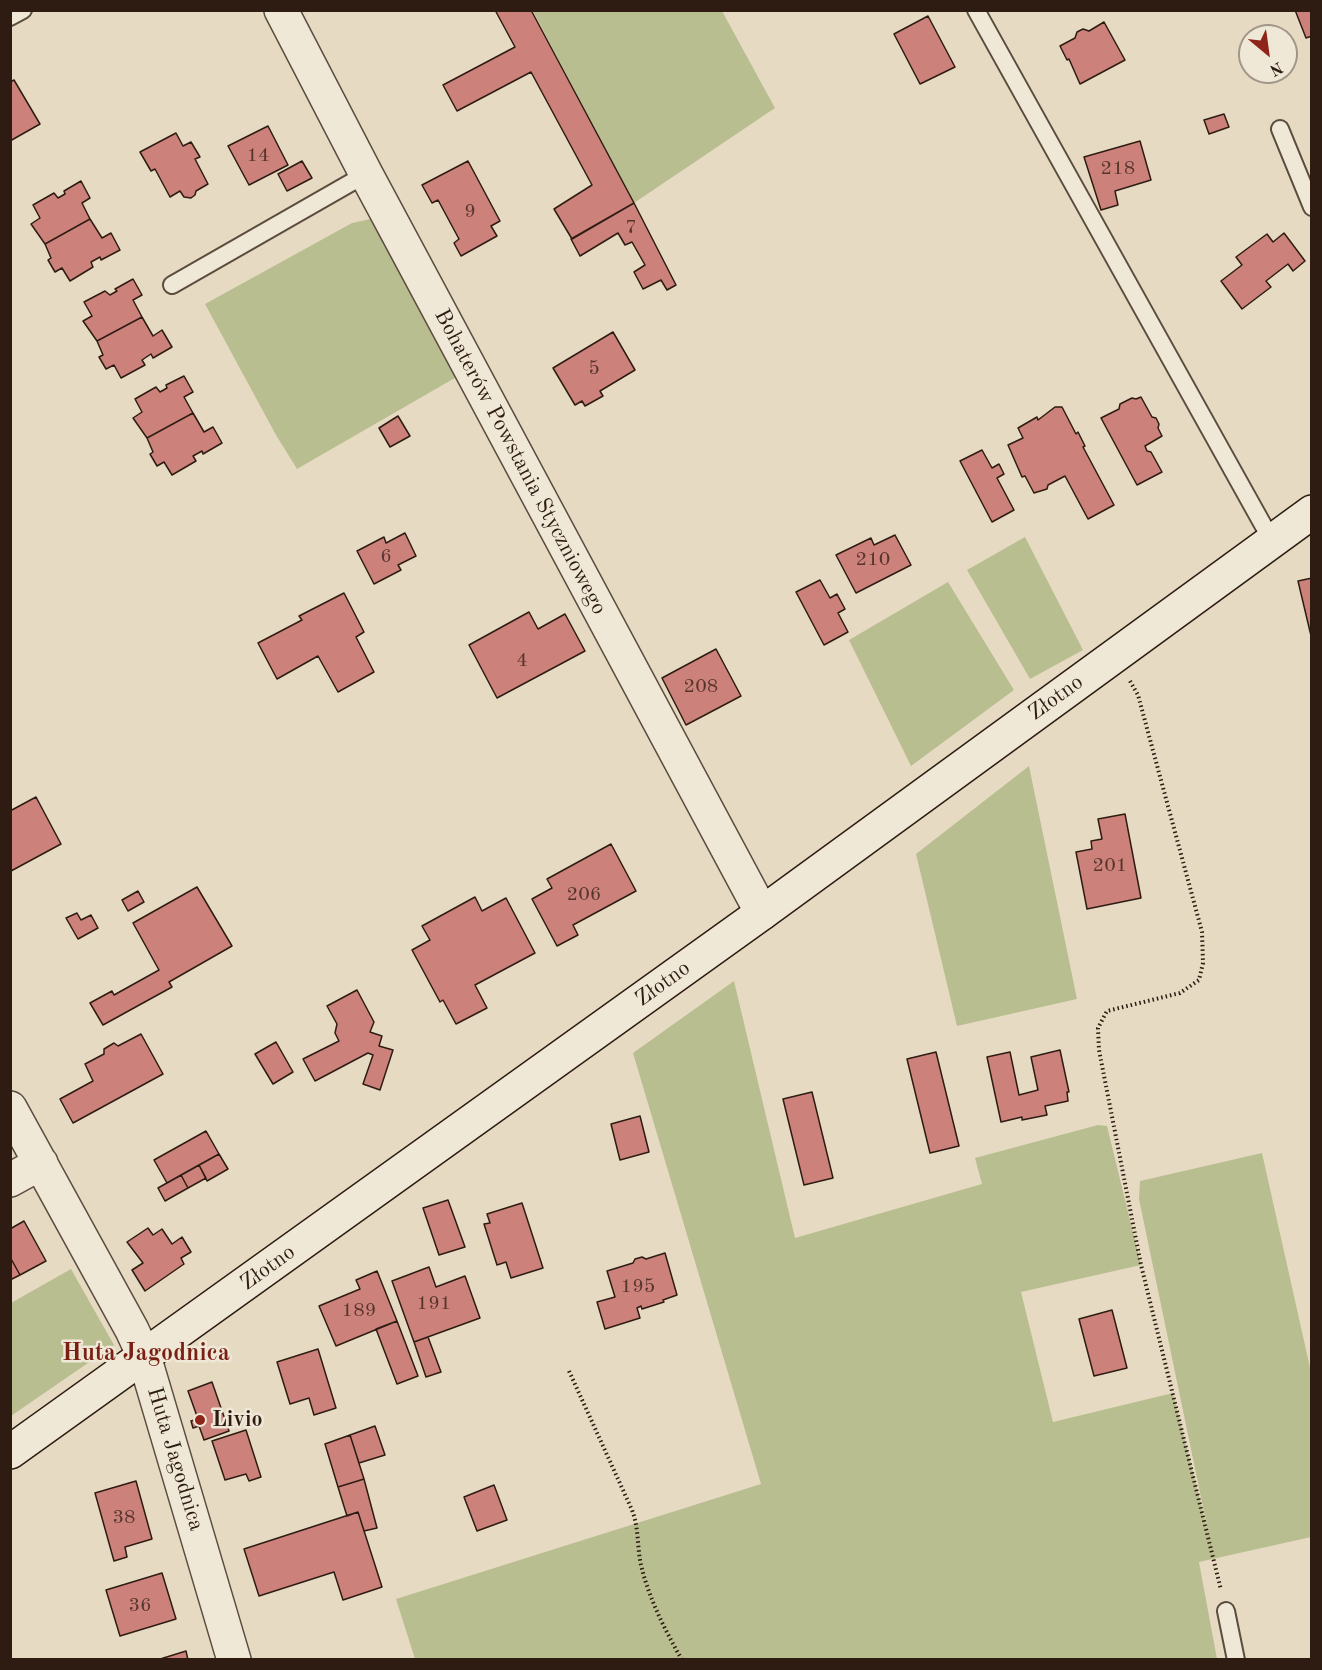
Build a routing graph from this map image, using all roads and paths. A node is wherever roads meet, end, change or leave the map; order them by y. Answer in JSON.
{"nodes":[{"id":1,"x":23,"y":10,"type":"edge"},
{"id":2,"x":281,"y":10,"type":"edge"},
{"id":3,"x":976,"y":10,"type":"edge"},
{"id":4,"x":10,"y":17,"type":"edge"},
{"id":5,"x":1280,"y":129,"type":"dead end"},
{"id":6,"x":366,"y":174,"type":"junction"},
{"id":7,"x":1311,"y":207,"type":"edge"},
{"id":8,"x":172,"y":285,"type":"dead end"},
{"id":9,"x":1311,"y":512,"type":"edge"},
{"id":10,"x":1272,"y":541,"type":"junction"},
{"id":11,"x":1112,"y":657,"type":"junction"},
{"id":12,"x":762,"y":913,"type":"junction"},
{"id":13,"x":10,"y":1108,"type":"edge"},
{"id":14,"x":41,"y":1163,"type":"junction"},
{"id":15,"x":10,"y":1180,"type":"edge"},
{"id":16,"x":144,"y":1356,"type":"junction"},
{"id":17,"x":568,"y":1371,"type":"dead end"},
{"id":18,"x":10,"y":1452,"type":"edge"},
{"id":19,"x":1226,"y":1611,"type":"joint"},
{"id":20,"x":234,"y":1659,"type":"edge"},
{"id":21,"x":682,"y":1659,"type":"edge"},
{"id":22,"x":1236,"y":1659,"type":"edge"}],
"edges":[{"from":1,"to":4,"type":"lane"},
{"from":2,"to":6,"type":"street","name":"Bohaterów Powstania Styczniowego"},
{"from":3,"to":10,"type":"lane"},
{"from":5,"to":7,"type":"lane"},
{"from":6,"to":8,"type":"lane"},
{"from":6,"to":12,"type":"street","name":"Bohaterów Powstania Styczniowego"},
{"from":9,"to":10,"type":"street","name":"Złotno"},
{"from":10,"to":11,"type":"street","name":"Złotno"},
{"from":11,"to":12,"type":"street","name":"Złotno"},
{"from":11,"to":19,"type":"path"},
{"from":12,"to":16,"type":"street","name":"Złotno"},
{"from":13,"to":14,"type":"street","name":"Huta Jagodnica"},
{"from":14,"to":15,"type":"street"},
{"from":14,"to":16,"type":"street","name":"Huta Jagodnica"},
{"from":16,"to":18,"type":"street","name":"Złotno"},
{"from":16,"to":20,"type":"street","name":"Huta Jagodnica"},
{"from":17,"to":21,"type":"path"},
{"from":19,"to":22,"type":"lane"}]}
